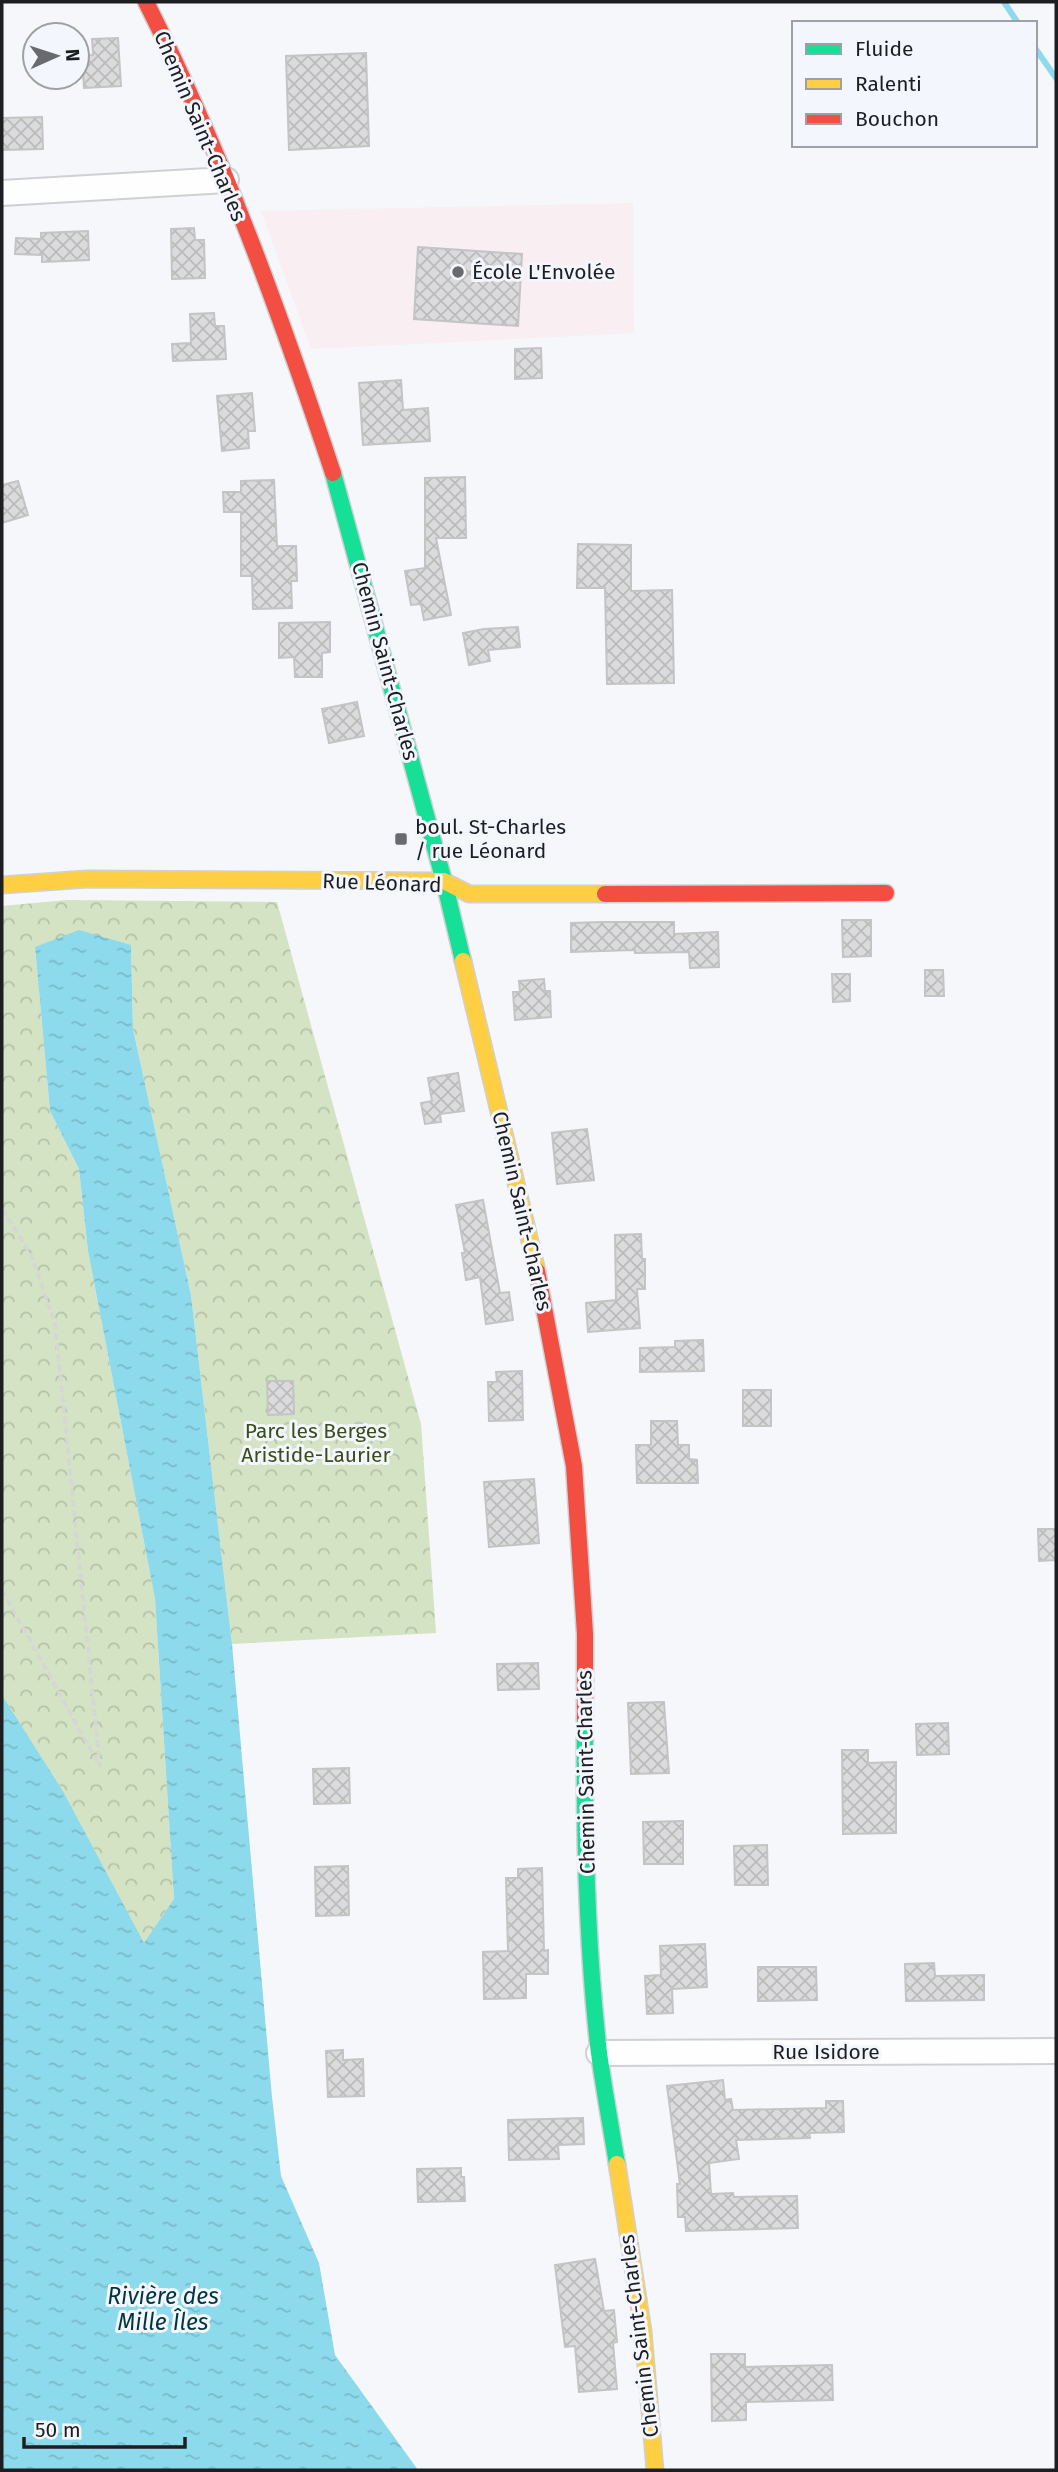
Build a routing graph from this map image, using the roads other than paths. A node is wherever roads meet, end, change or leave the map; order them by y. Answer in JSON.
{"nodes":[{"id":1,"x":146,"y":2,"type":"edge"},
{"id":2,"x":226,"y":180,"type":"junction"},
{"id":3,"x":2,"y":193,"type":"edge"},
{"id":4,"x":444,"y":881,"type":"junction"},
{"id":5,"x":2,"y":885,"type":"edge"},
{"id":6,"x":886,"y":893,"type":"dead end"},
{"id":7,"x":1052,"y":2051,"type":"dead end"},
{"id":8,"x":599,"y":2053,"type":"junction"},
{"id":9,"x":654,"y":2470,"type":"edge"}],
"edges":[{"from":1,"to":2,"type":"main road","name":"Chemin Saint-Charles"},
{"from":2,"to":3,"type":"street"},
{"from":2,"to":4,"type":"main road","name":"Chemin Saint-Charles"},
{"from":4,"to":5,"type":"main road","name":"Rue Léonard"},
{"from":4,"to":6,"type":"main road","name":"Rue Léonard"},
{"from":4,"to":8,"type":"main road","name":"Chemin Saint-Charles"},
{"from":7,"to":8,"type":"street","name":"Rue Isidore"},
{"from":8,"to":9,"type":"main road","name":"Chemin Saint-Charles"}]}
